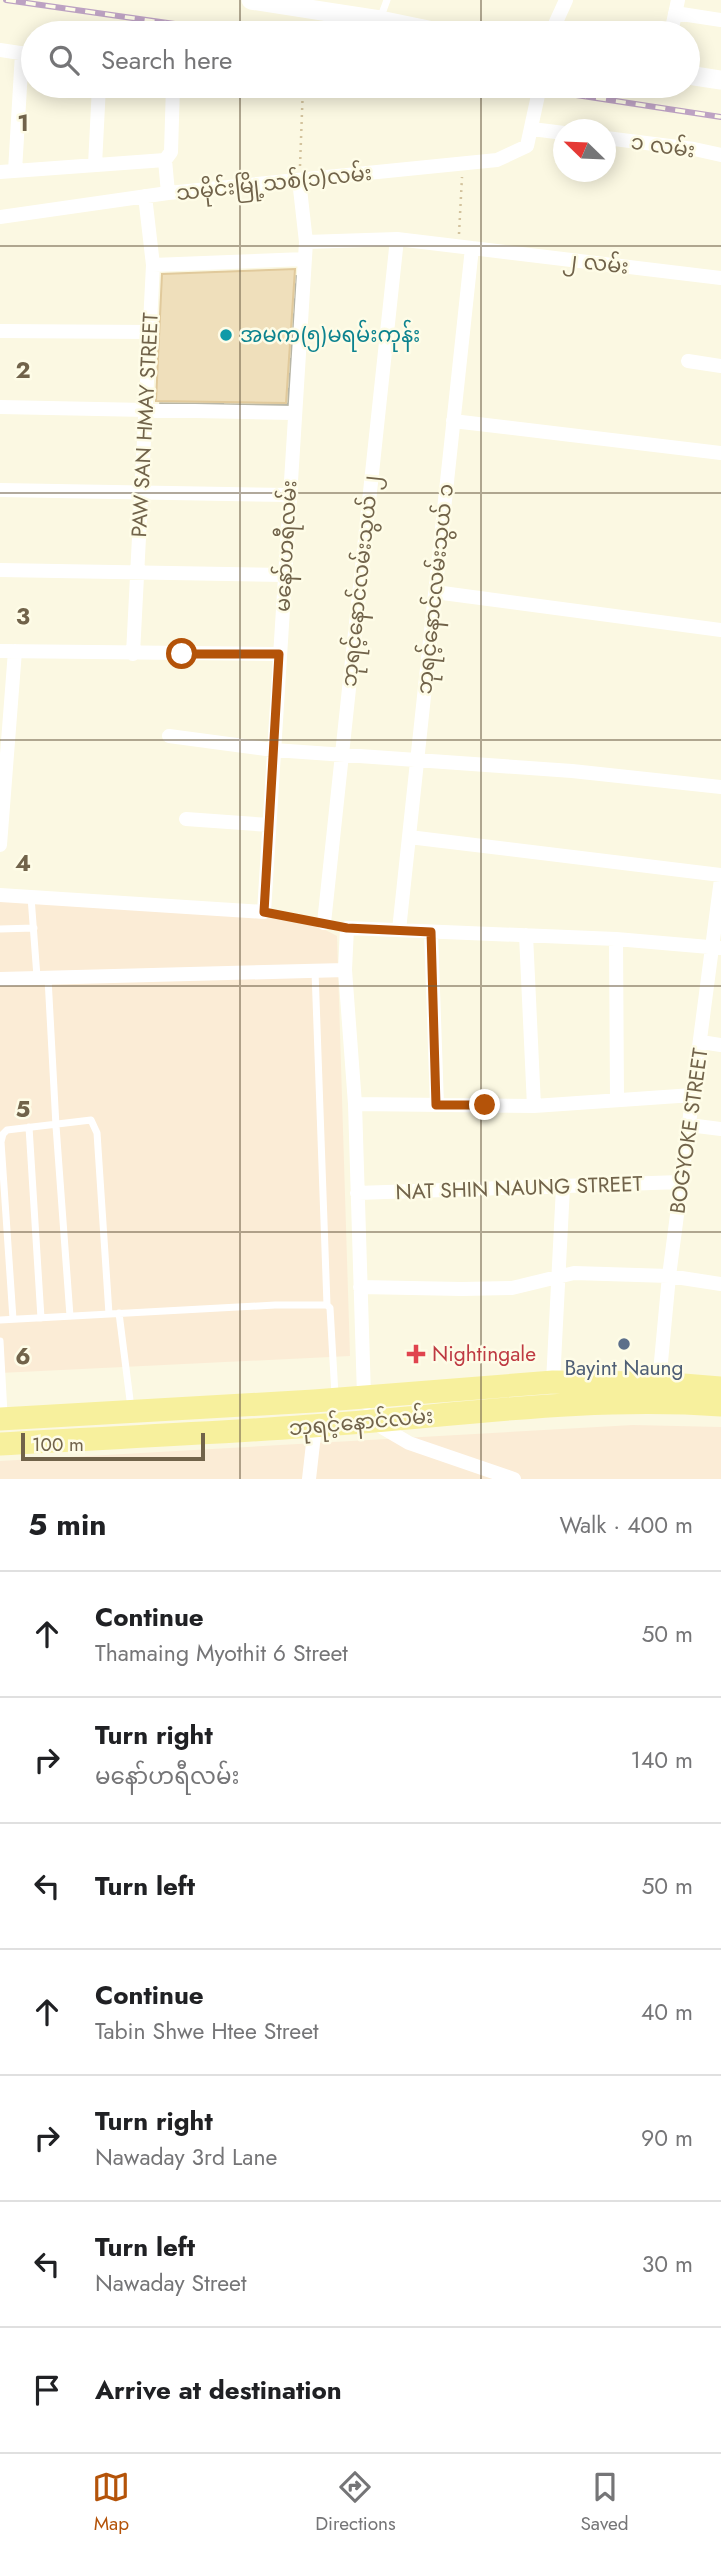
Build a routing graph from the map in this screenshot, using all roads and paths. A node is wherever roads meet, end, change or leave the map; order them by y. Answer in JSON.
{"nodes":[{"id":1,"x":251,"y":0,"type":"edge"},
{"id":2,"x":387,"y":0,"type":"edge"},
{"id":3,"x":566,"y":0,"type":"edge"},
{"id":4,"x":677,"y":6,"type":"edge"},
{"id":5,"x":380,"y":20,"type":"junction"},
{"id":6,"x":721,"y":20,"type":"edge"},
{"id":7,"x":385,"y":21,"type":"edge"},
{"id":8,"x":556,"y":21,"type":"edge"},
{"id":9,"x":0,"y":50,"type":"edge"},
{"id":10,"x":21,"y":53,"type":"edge"},
{"id":11,"x":700,"y":77,"type":"edge"},
{"id":12,"x":721,"y":80,"type":"edge"},
{"id":13,"x":21,"y":93,"type":"edge"},
{"id":14,"x":98,"y":98,"type":"edge"},
{"id":15,"x":173,"y":98,"type":"edge"},
{"id":16,"x":302,"y":98,"type":"edge"},
{"id":17,"x":538,"y":98,"type":"edge"},
{"id":18,"x":532,"y":128,"type":"junction"},
{"id":19,"x":553,"y":131,"type":"edge"},
{"id":20,"x":616,"y":139,"type":"edge"},
{"id":21,"x":721,"y":155,"type":"edge"},
{"id":22,"x":165,"y":160,"type":"junction"},
{"id":23,"x":463,"y":164,"type":"junction"},
{"id":24,"x":95,"y":165,"type":"junction"},
{"id":25,"x":7,"y":172,"type":"edge"},
{"id":26,"x":299,"y":180,"type":"junction"},
{"id":27,"x":168,"y":193,"type":"junction"},
{"id":28,"x":145,"y":196,"type":"junction"},
{"id":29,"x":0,"y":217,"type":"edge"},
{"id":30,"x":397,"y":239,"type":"junction"},
{"id":31,"x":306,"y":242,"type":"junction"},
{"id":32,"x":465,"y":247,"type":"junction"},
{"id":33,"x":305,"y":259,"type":"junction"},
{"id":34,"x":153,"y":265,"type":"junction"},
{"id":35,"x":721,"y":278,"type":"edge"},
{"id":36,"x":0,"y":331,"type":"edge"},
{"id":37,"x":150,"y":332,"type":"junction"},
{"id":38,"x":688,"y":361,"type":"dead end"},
{"id":39,"x":721,"y":366,"type":"edge"},
{"id":40,"x":0,"y":407,"type":"edge"},
{"id":41,"x":146,"y":410,"type":"junction"},
{"id":42,"x":293,"y":414,"type":"junction"},
{"id":43,"x":453,"y":421,"type":"junction"},
{"id":44,"x":721,"y":453,"type":"edge"},
{"id":45,"x":0,"y":490,"type":"edge"},
{"id":46,"x":142,"y":493,"type":"junction"},
{"id":47,"x":289,"y":495,"type":"junction"},
{"id":48,"x":0,"y":569,"type":"edge"},
{"id":49,"x":138,"y":572,"type":"junction"},
{"id":50,"x":284,"y":575,"type":"junction"},
{"id":51,"x":435,"y":592,"type":"junction"},
{"id":52,"x":721,"y":630,"type":"edge"},
{"id":53,"x":7,"y":651,"type":"edge"},
{"id":54,"x":133,"y":653,"type":"junction"},
{"id":55,"x":279,"y":654,"type":"junction"},
{"id":56,"x":169,"y":736,"type":"dead end"},
{"id":57,"x":274,"y":750,"type":"junction"},
{"id":58,"x":342,"y":755,"type":"junction"},
{"id":59,"x":417,"y":760,"type":"junction"},
{"id":60,"x":721,"y":787,"type":"edge"},
{"id":61,"x":186,"y":819,"type":"dead end"},
{"id":62,"x":269,"y":825,"type":"junction"},
{"id":63,"x":409,"y":837,"type":"junction"},
{"id":64,"x":0,"y":845,"type":"edge"},
{"id":65,"x":721,"y":877,"type":"edge"},
{"id":66,"x":0,"y":895,"type":"edge"},
{"id":67,"x":31,"y":897,"type":"junction"},
{"id":68,"x":264,"y":912,"type":"junction"},
{"id":69,"x":324,"y":923,"type":"junction"},
{"id":70,"x":34,"y":928,"type":"junction"},
{"id":71,"x":353,"y":928,"type":"junction"},
{"id":72,"x":0,"y":929,"type":"edge"},
{"id":73,"x":399,"y":930,"type":"junction"},
{"id":74,"x":431,"y":932,"type":"junction"},
{"id":75,"x":526,"y":935,"type":"junction"},
{"id":76,"x":616,"y":939,"type":"junction"},
{"id":77,"x":717,"y":947,"type":"edge"},
{"id":78,"x":345,"y":970,"type":"junction"},
{"id":79,"x":315,"y":971,"type":"junction"},
{"id":80,"x":43,"y":977,"type":"junction"},
{"id":81,"x":0,"y":979,"type":"edge"},
{"id":82,"x":701,"y":1042,"type":"junction"},
{"id":83,"x":721,"y":1045,"type":"edge"},
{"id":84,"x":693,"y":1095,"type":"junction"},
{"id":85,"x":617,"y":1100,"type":"junction"},
{"id":86,"x":355,"y":1104,"type":"junction"},
{"id":87,"x":436,"y":1105,"type":"junction"},
{"id":88,"x":534,"y":1106,"type":"junction"},
{"id":89,"x":689,"y":1125,"type":"junction"},
{"id":90,"x":55,"y":1126,"type":"junction"},
{"id":91,"x":29,"y":1127,"type":"junction"},
{"id":92,"x":721,"y":1129,"type":"edge"},
{"id":93,"x":681,"y":1182,"type":"junction"},
{"id":94,"x":563,"y":1187,"type":"junction"},
{"id":95,"x":357,"y":1193,"type":"junction"},
{"id":96,"x":669,"y":1276,"type":"junction"},
{"id":97,"x":556,"y":1277,"type":"junction"},
{"id":98,"x":721,"y":1284,"type":"edge"},
{"id":99,"x":360,"y":1287,"type":"junction"},
{"id":100,"x":327,"y":1305,"type":"junction"},
{"id":101,"x":118,"y":1313,"type":"junction"},
{"id":102,"x":109,"y":1314,"type":"junction"},
{"id":103,"x":70,"y":1316,"type":"junction"},
{"id":104,"x":41,"y":1318,"type":"junction"},
{"id":105,"x":13,"y":1319,"type":"junction"},
{"id":106,"x":0,"y":1320,"type":"edge"},
{"id":107,"x":0,"y":1341,"type":"edge"},
{"id":108,"x":552,"y":1382,"type":"junction"},
{"id":109,"x":659,"y":1382,"type":"junction"},
{"id":110,"x":721,"y":1388,"type":"edge"},
{"id":111,"x":364,"y":1396,"type":"junction"},
{"id":112,"x":325,"y":1400,"type":"junction"},
{"id":113,"x":721,"y":1405,"type":"edge"},
{"id":114,"x":132,"y":1412,"type":"junction"},
{"id":115,"x":2,"y":1419,"type":"edge"},
{"id":116,"x":372,"y":1422,"type":"junction"},
{"id":117,"x":315,"y":1426,"type":"junction"},
{"id":118,"x":0,"y":1444,"type":"edge"},
{"id":119,"x":309,"y":1479,"type":"edge"},
{"id":120,"x":514,"y":1479,"type":"edge"}],
"edges":[{"from":1,"to":5,"type":"main road"},
{"from":2,"to":5,"type":"lane"},
{"from":3,"to":8,"type":"street"},
{"from":4,"to":6,"type":"street"},
{"from":5,"to":7,"type":"main road"},
{"from":9,"to":10,"type":"street"},
{"from":11,"to":12,"type":"main road"},
{"from":13,"to":25,"type":"street"},
{"from":14,"to":24,"type":"street"},
{"from":15,"to":22,"type":"street"},
{"from":16,"to":26,"type":"path"},
{"from":17,"to":18,"type":"street"},
{"from":18,"to":19,"type":"street"},
{"from":18,"to":23,"type":"street","name":"သမိုင်းမြို့သစ်(၁)လမ်း"},
{"from":20,"to":21,"type":"street","name":"၁ လမ်း"},
{"from":22,"to":24,"type":"street"},
{"from":22,"to":27,"type":"street"},
{"from":23,"to":26,"type":"street","name":"သမိုင်းမြို့သစ်(၁)လမ်း"},
{"from":23,"to":32,"type":"path"},
{"from":24,"to":25,"type":"street"},
{"from":26,"to":27,"type":"street","name":"သမိုင်းမြို့သစ်(၁)လမ်း"},
{"from":26,"to":31,"type":"street","name":"မနော်ဟရီလမ်း"},
{"from":27,"to":28,"type":"street","name":"သမိုင်းမြို့သစ်(၁)လမ်း"},
{"from":28,"to":29,"type":"street","name":"သမိုင်းမြို့သစ်(၁)လမ်း"},
{"from":28,"to":34,"type":"street","name":"PAW SAN HMAY STREET"},
{"from":30,"to":31,"type":"street","name":"၂ လမ်း"},
{"from":30,"to":32,"type":"street","name":"၂ လမ်း"},
{"from":30,"to":58,"type":"street","name":"ဘုရင့်နောင်လမ်းသွယ် ၂"},
{"from":31,"to":33,"type":"street","name":"မနော်ဟရီလမ်း"},
{"from":32,"to":35,"type":"street","name":"၂ လမ်း"},
{"from":32,"to":43,"type":"street","name":"ဘုရင့်နောင်လမ်းသွယ် ၁"},
{"from":33,"to":34,"type":"street"},
{"from":33,"to":42,"type":"street","name":"မနော်ဟရီလမ်း"},
{"from":34,"to":37,"type":"street","name":"PAW SAN HMAY STREET"},
{"from":36,"to":37,"type":"street"},
{"from":37,"to":41,"type":"street","name":"PAW SAN HMAY STREET"},
{"from":38,"to":39,"type":"street"},
{"from":40,"to":41,"type":"street"},
{"from":41,"to":42,"type":"street"},
{"from":41,"to":46,"type":"street","name":"PAW SAN HMAY STREET"},
{"from":42,"to":47,"type":"street","name":"မနော်ဟရီလမ်း"},
{"from":43,"to":44,"type":"street"},
{"from":43,"to":51,"type":"street","name":"ဘုရင့်နောင်လမ်းသွယ် ၁"},
{"from":45,"to":46,"type":"street"},
{"from":46,"to":47,"type":"street"},
{"from":46,"to":49,"type":"street","name":"PAW SAN HMAY STREET"},
{"from":47,"to":50,"type":"street","name":"မနော်ဟရီလမ်း"},
{"from":48,"to":49,"type":"street"},
{"from":49,"to":50,"type":"street"},
{"from":49,"to":54,"type":"street","name":"PAW SAN HMAY STREET"},
{"from":50,"to":55,"type":"street","name":"မနော်ဟရီလမ်း"},
{"from":51,"to":52,"type":"street"},
{"from":51,"to":59,"type":"street","name":"ဘုရင့်နောင်လမ်းသွယ် ၁"},
{"from":53,"to":54,"type":"street"},
{"from":53,"to":64,"type":"street"},
{"from":54,"to":55,"type":"street"},
{"from":55,"to":57,"type":"street","name":"မနော်ဟရီလမ်း"},
{"from":56,"to":57,"type":"street"},
{"from":57,"to":58,"type":"street"},
{"from":57,"to":62,"type":"street","name":"မနော်ဟရီလမ်း"},
{"from":58,"to":59,"type":"street"},
{"from":58,"to":69,"type":"street","name":"ဘုရင့်နောင်လမ်းသွယ် ၂"},
{"from":59,"to":60,"type":"street"},
{"from":59,"to":63,"type":"street","name":"ဘုရင့်နောင်လမ်းသွယ် ၁"},
{"from":61,"to":62,"type":"street"},
{"from":62,"to":68,"type":"street","name":"မနော်ဟရီလမ်း"},
{"from":63,"to":65,"type":"street"},
{"from":63,"to":73,"type":"street","name":"ဘုရင့်နောင်လမ်းသွယ် ၁"},
{"from":65,"to":77,"type":"street","name":"BOGYOKE STREET"},
{"from":66,"to":67,"type":"street"},
{"from":67,"to":68,"type":"street"},
{"from":67,"to":70,"type":"lane"},
{"from":68,"to":69,"type":"lane"},
{"from":69,"to":71,"type":"lane"},
{"from":70,"to":72,"type":"lane"},
{"from":70,"to":80,"type":"lane"},
{"from":71,"to":73,"type":"street"},
{"from":71,"to":78,"type":"street"},
{"from":73,"to":74,"type":"street"},
{"from":74,"to":75,"type":"street"},
{"from":74,"to":87,"type":"street"},
{"from":75,"to":76,"type":"street"},
{"from":75,"to":88,"type":"street"},
{"from":76,"to":77,"type":"street"},
{"from":76,"to":85,"type":"street"},
{"from":77,"to":82,"type":"street","name":"BOGYOKE STREET"},
{"from":78,"to":79,"type":"street"},
{"from":78,"to":86,"type":"street"},
{"from":79,"to":80,"type":"street"},
{"from":79,"to":100,"type":"lane"},
{"from":80,"to":81,"type":"street"},
{"from":80,"to":90,"type":"lane"},
{"from":82,"to":83,"type":"street"},
{"from":82,"to":84,"type":"street","name":"BOGYOKE STREET"},
{"from":84,"to":85,"type":"street"},
{"from":84,"to":89,"type":"street","name":"BOGYOKE STREET"},
{"from":85,"to":88,"type":"street"},
{"from":86,"to":87,"type":"street"},
{"from":86,"to":95,"type":"street"},
{"from":87,"to":88,"type":"street"},
{"from":89,"to":92,"type":"street"},
{"from":89,"to":93,"type":"street","name":"BOGYOKE STREET"},
{"from":90,"to":91,"type":"lane"},
{"from":90,"to":102,"type":"lane"},
{"from":90,"to":103,"type":"lane"},
{"from":91,"to":104,"type":"lane"},
{"from":91,"to":105,"type":"lane"},
{"from":93,"to":94,"type":"street","name":"NAT SHIN NAUNG STREET"},
{"from":93,"to":96,"type":"street","name":"BOGYOKE STREET"},
{"from":94,"to":95,"type":"street","name":"NAT SHIN NAUNG STREET"},
{"from":94,"to":97,"type":"street"},
{"from":95,"to":99,"type":"street"},
{"from":96,"to":97,"type":"street"},
{"from":96,"to":98,"type":"street"},
{"from":96,"to":109,"type":"street","name":"BOGYOKE STREET"},
{"from":97,"to":99,"type":"street"},
{"from":97,"to":108,"type":"street"},
{"from":99,"to":111,"type":"street"},
{"from":100,"to":101,"type":"lane"},
{"from":100,"to":112,"type":"lane"},
{"from":101,"to":102,"type":"lane"},
{"from":101,"to":114,"type":"lane"},
{"from":102,"to":103,"type":"lane"},
{"from":103,"to":104,"type":"lane"},
{"from":104,"to":105,"type":"lane"},
{"from":105,"to":106,"type":"lane"},
{"from":107,"to":115,"type":"lane"},
{"from":108,"to":109,"type":"main road","name":"ဘုရင့်နောင်လမ်း"},
{"from":108,"to":111,"type":"main road","name":"ဘုရင့်နောင်လမ်း"},
{"from":109,"to":110,"type":"main road","name":"ဘုရင့်နောင်လမ်း"},
{"from":111,"to":112,"type":"main road","name":"ဘုရင့်နောင်လမ်း"},
{"from":111,"to":116,"type":"street"},
{"from":112,"to":114,"type":"main road","name":"ဘုရင့်နောင်လမ်း"},
{"from":112,"to":117,"type":"main road"},
{"from":113,"to":116,"type":"main road","name":"ဘုရင့်နောင်လမ်း"},
{"from":114,"to":115,"type":"main road","name":"ဘုရင့်နောင်လမ်း"},
{"from":116,"to":117,"type":"main road","name":"ဘုရင့်နောင်လမ်း"},
{"from":116,"to":120,"type":"street"},
{"from":117,"to":118,"type":"main road","name":"ဘုရင့်နောင်လမ်း"},
{"from":117,"to":119,"type":"street"}]}
